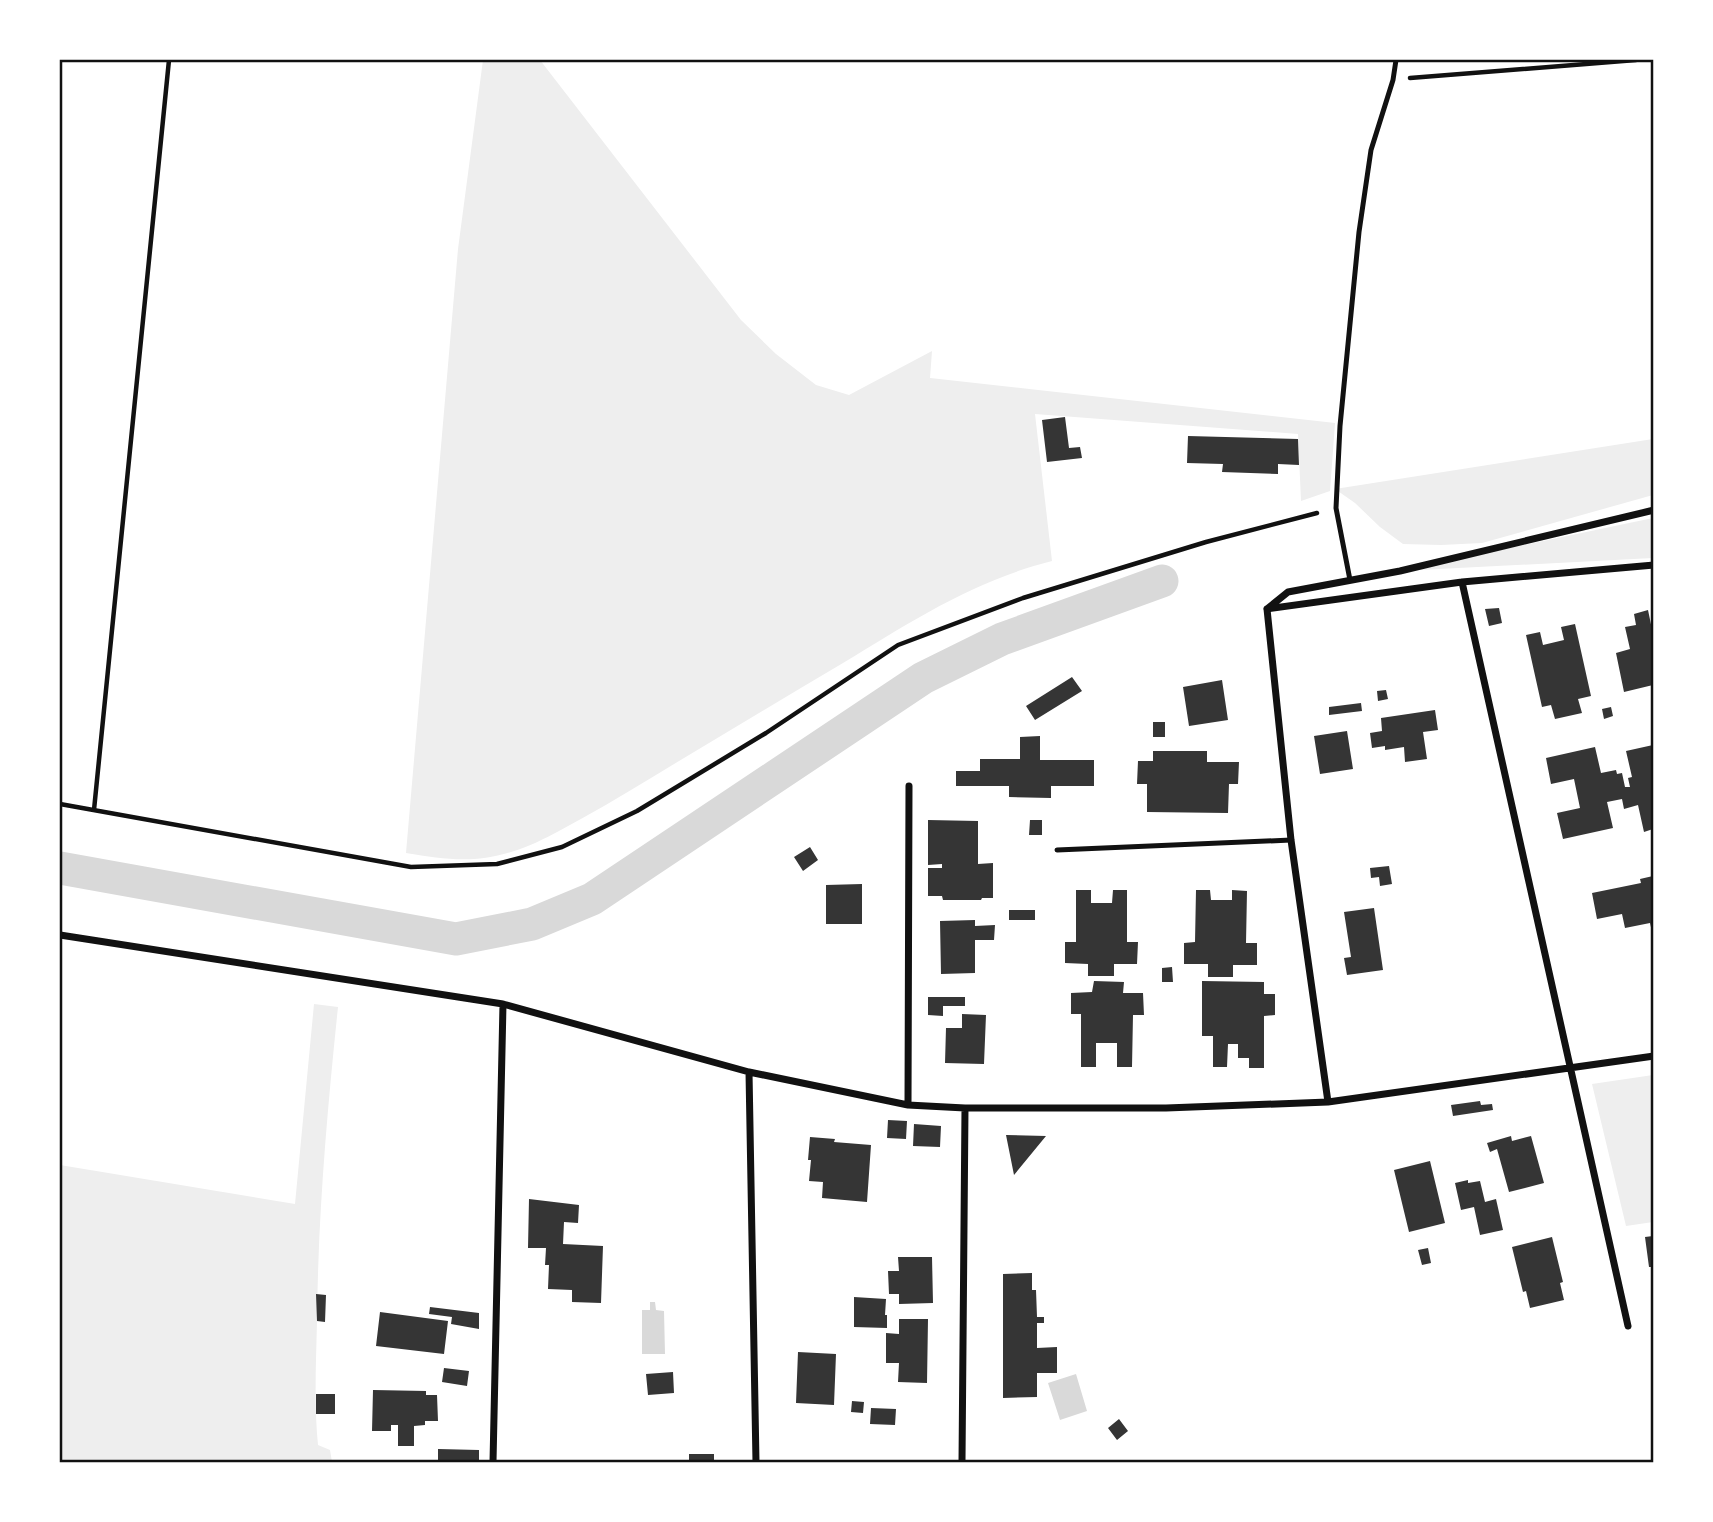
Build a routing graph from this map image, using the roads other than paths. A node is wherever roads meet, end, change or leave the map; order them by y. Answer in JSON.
{"nodes":[{"id":1,"x":1396,"y":60,"type":"edge"},
{"id":2,"x":1654,"y":510,"type":"edge"},
{"id":3,"x":1654,"y":565,"type":"edge"},
{"id":4,"x":1350,"y":580,"type":"junction"},
{"id":5,"x":1462,"y":582,"type":"junction"},
{"id":6,"x":1267,"y":609,"type":"junction"},
{"id":7,"x":909,"y":786,"type":"dead end"},
{"id":8,"x":1291,"y":840,"type":"junction"},
{"id":9,"x":1057,"y":850,"type":"dead end"},
{"id":10,"x":60,"y":934,"type":"edge"},
{"id":11,"x":503,"y":1004,"type":"junction"},
{"id":12,"x":1654,"y":1056,"type":"edge"},
{"id":13,"x":1570,"y":1066,"type":"junction"},
{"id":14,"x":749,"y":1072,"type":"junction"},
{"id":15,"x":1328,"y":1102,"type":"junction"},
{"id":16,"x":908,"y":1105,"type":"junction"},
{"id":17,"x":965,"y":1108,"type":"junction"},
{"id":18,"x":1628,"y":1326,"type":"dead end"},
{"id":19,"x":493,"y":1462,"type":"edge"},
{"id":20,"x":756,"y":1462,"type":"edge"},
{"id":21,"x":962,"y":1462,"type":"edge"}],
"edges":[{"from":1,"to":4,"type":"lane"},
{"from":2,"to":4,"type":"street"},
{"from":3,"to":5,"type":"street"},
{"from":4,"to":6,"type":"street"},
{"from":5,"to":6,"type":"street"},
{"from":5,"to":13,"type":"street"},
{"from":6,"to":8,"type":"street"},
{"from":7,"to":16,"type":"street"},
{"from":8,"to":9,"type":"lane"},
{"from":8,"to":15,"type":"street"},
{"from":10,"to":11,"type":"street"},
{"from":11,"to":14,"type":"street"},
{"from":11,"to":19,"type":"street"},
{"from":12,"to":13,"type":"street"},
{"from":13,"to":15,"type":"street"},
{"from":13,"to":18,"type":"street"},
{"from":14,"to":16,"type":"street"},
{"from":14,"to":20,"type":"street"},
{"from":15,"to":17,"type":"street"},
{"from":16,"to":17,"type":"street"},
{"from":17,"to":21,"type":"street"}]}
